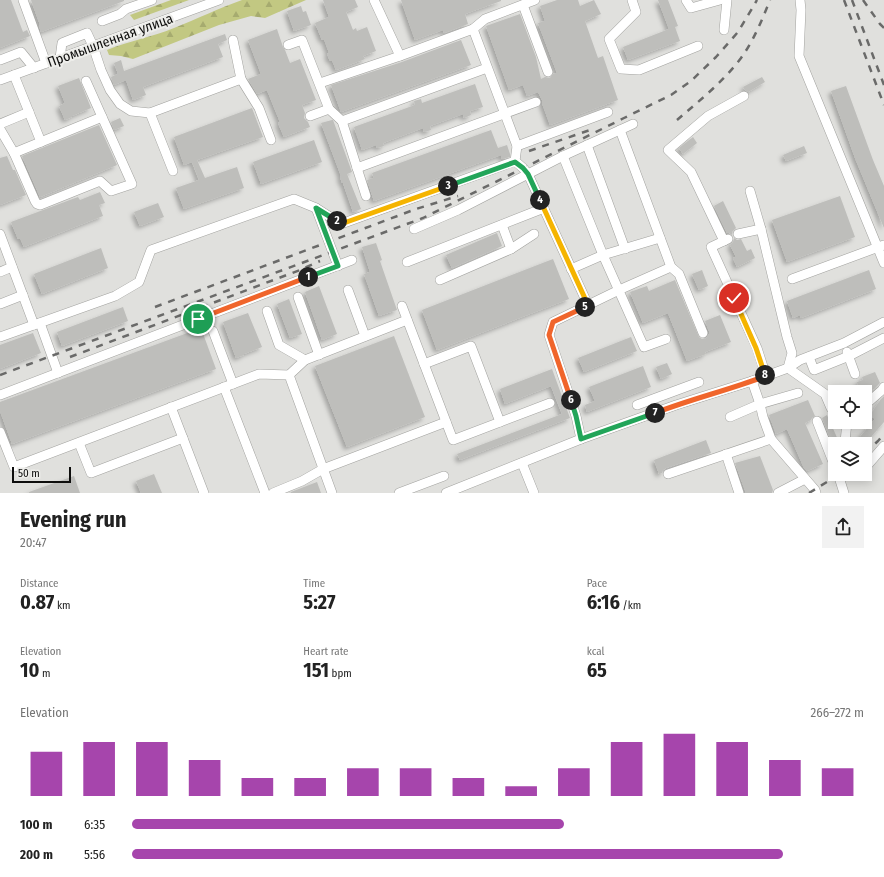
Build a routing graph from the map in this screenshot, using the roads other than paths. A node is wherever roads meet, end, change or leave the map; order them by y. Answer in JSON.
{"nodes":[{"id":1,"x":22,"y":0,"type":"edge"},
{"id":2,"x":152,"y":0,"type":"edge"},
{"id":3,"x":219,"y":0,"type":"edge"},
{"id":4,"x":375,"y":0,"type":"edge"},
{"id":5,"x":508,"y":0,"type":"edge"},
{"id":6,"x":535,"y":0,"type":"edge"},
{"id":7,"x":632,"y":0,"type":"edge"},
{"id":8,"x":686,"y":0,"type":"edge"},
{"id":9,"x":720,"y":0,"type":"edge"},
{"id":10,"x":727,"y":0,"type":"edge"},
{"id":11,"x":800,"y":0,"type":"edge"},
{"id":12,"x":523,"y":5,"type":"junction"},
{"id":13,"x":512,"y":9,"type":"junction"},
{"id":14,"x":102,"y":22,"type":"dead end"},
{"id":15,"x":473,"y":28,"type":"junction"},
{"id":16,"x":724,"y":30,"type":"dead end"},
{"id":17,"x":233,"y":40,"type":"dead end"},
{"id":18,"x":288,"y":45,"type":"dead end"},
{"id":19,"x":93,"y":46,"type":"junction"},
{"id":20,"x":698,"y":46,"type":"dead end"},
{"id":21,"x":400,"y":56,"type":"junction"},
{"id":22,"x":60,"y":58,"type":"junction"},
{"id":23,"x":0,"y":60,"type":"edge"},
{"id":24,"x":46,"y":63,"type":"junction"},
{"id":25,"x":34,"y":68,"type":"junction"},
{"id":26,"x":487,"y":68,"type":"junction"},
{"id":27,"x":548,"y":72,"type":"dead end"},
{"id":28,"x":14,"y":75,"type":"junction"},
{"id":29,"x":242,"y":79,"type":"junction"},
{"id":30,"x":0,"y":80,"type":"edge"},
{"id":31,"x":86,"y":81,"type":"dead end"},
{"id":32,"x":320,"y":83,"type":"junction"},
{"id":33,"x":744,"y":96,"type":"dead end"},
{"id":34,"x":536,"y":102,"type":"dead end"},
{"id":35,"x":329,"y":108,"type":"junction"},
{"id":36,"x":29,"y":112,"type":"junction"},
{"id":37,"x":608,"y":112,"type":"dead end"},
{"id":38,"x":150,"y":113,"type":"junction"},
{"id":39,"x":504,"y":114,"type":"junction"},
{"id":40,"x":310,"y":116,"type":"dead end"},
{"id":41,"x":102,"y":117,"type":"junction"},
{"id":42,"x":342,"y":121,"type":"junction"},
{"id":43,"x":0,"y":124,"type":"edge"},
{"id":44,"x":633,"y":124,"type":"dead end"},
{"id":45,"x":0,"y":129,"type":"edge"},
{"id":46,"x":620,"y":130,"type":"junction"},
{"id":47,"x":272,"y":140,"type":"dead end"},
{"id":48,"x":41,"y":142,"type":"junction"},
{"id":49,"x":516,"y":146,"type":"junction"},
{"id":50,"x":587,"y":146,"type":"junction"},
{"id":51,"x":14,"y":153,"type":"junction"},
{"id":52,"x":563,"y":156,"type":"junction"},
{"id":53,"x":515,"y":162,"type":"junction"},
{"id":54,"x":357,"y":168,"type":"junction"},
{"id":55,"x":173,"y":171,"type":"dead end"},
{"id":56,"x":528,"y":174,"type":"junction"},
{"id":57,"x":750,"y":191,"type":"dead end"},
{"id":58,"x":366,"y":196,"type":"dead end"},
{"id":59,"x":316,"y":208,"type":"junction"},
{"id":60,"x":544,"y":208,"type":"junction"},
{"id":61,"x":502,"y":225,"type":"junction"},
{"id":62,"x":414,"y":229,"type":"dead end"},
{"id":63,"x":761,"y":229,"type":"junction"},
{"id":64,"x":534,"y":234,"type":"dead end"},
{"id":65,"x":738,"y":234,"type":"dead end"},
{"id":66,"x":660,"y":238,"type":"junction"},
{"id":67,"x":1,"y":240,"type":"edge"},
{"id":68,"x":881,"y":246,"type":"edge"},
{"id":69,"x":511,"y":249,"type":"junction"},
{"id":70,"x":625,"y":249,"type":"junction"},
{"id":71,"x":603,"y":256,"type":"junction"},
{"id":72,"x":352,"y":260,"type":"dead end"},
{"id":73,"x":407,"y":262,"type":"dead end"},
{"id":74,"x":884,"y":263,"type":"edge"},
{"id":75,"x":338,"y":266,"type":"junction"},
{"id":76,"x":12,"y":267,"type":"junction"},
{"id":77,"x":671,"y":267,"type":"junction"},
{"id":78,"x":571,"y":269,"type":"junction"},
{"id":79,"x":0,"y":272,"type":"edge"},
{"id":80,"x":792,"y":279,"type":"dead end"},
{"id":81,"x":440,"y":280,"type":"dead end"},
{"id":82,"x":348,"y":290,"type":"dead end"},
{"id":83,"x":619,"y":290,"type":"junction"},
{"id":84,"x":23,"y":295,"type":"junction"},
{"id":85,"x":298,"y":297,"type":"dead end"},
{"id":86,"x":0,"y":304,"type":"edge"},
{"id":87,"x":588,"y":305,"type":"junction"},
{"id":88,"x":402,"y":306,"type":"dead end"},
{"id":89,"x":267,"y":311,"type":"dead end"},
{"id":90,"x":407,"y":320,"type":"junction"},
{"id":91,"x":882,"y":323,"type":"edge"},
{"id":92,"x":37,"y":324,"type":"junction"},
{"id":93,"x":213,"y":331,"type":"dead end"},
{"id":94,"x":703,"y":333,"type":"dead end"},
{"id":95,"x":884,"y":334,"type":"edge"},
{"id":96,"x":366,"y":336,"type":"junction"},
{"id":97,"x":0,"y":338,"type":"edge"},
{"id":98,"x":884,"y":338,"type":"edge"},
{"id":99,"x":666,"y":339,"type":"dead end"},
{"id":100,"x":844,"y":343,"type":"junction"},
{"id":101,"x":319,"y":355,"type":"junction"},
{"id":102,"x":849,"y":356,"type":"junction"},
{"id":103,"x":808,"y":357,"type":"junction"},
{"id":104,"x":305,"y":360,"type":"junction"},
{"id":105,"x":424,"y":364,"type":"junction"},
{"id":106,"x":788,"y":368,"type":"junction"},
{"id":107,"x":58,"y":373,"type":"junction"},
{"id":108,"x":855,"y":374,"type":"dead end"},
{"id":109,"x":289,"y":375,"type":"junction"},
{"id":110,"x":766,"y":376,"type":"junction"},
{"id":111,"x":699,"y":382,"type":"dead end"},
{"id":112,"x":752,"y":382,"type":"junction"},
{"id":113,"x":233,"y":384,"type":"junction"},
{"id":114,"x":224,"y":387,"type":"junction"},
{"id":115,"x":884,"y":387,"type":"edge"},
{"id":116,"x":798,"y":393,"type":"dead end"},
{"id":117,"x":0,"y":395,"type":"edge"},
{"id":118,"x":872,"y":399,"type":"edge"},
{"id":119,"x":828,"y":401,"type":"edge"},
{"id":120,"x":550,"y":403,"type":"dead end"},
{"id":121,"x":760,"y":404,"type":"junction"},
{"id":122,"x":637,"y":405,"type":"dead end"},
{"id":123,"x":171,"y":407,"type":"junction"},
{"id":124,"x":730,"y":417,"type":"dead end"},
{"id":125,"x":446,"y":422,"type":"junction"},
{"id":126,"x":500,"y":422,"type":"junction"},
{"id":127,"x":817,"y":422,"type":"dead end"},
{"id":128,"x":0,"y":432,"type":"edge"},
{"id":129,"x":183,"y":438,"type":"junction"},
{"id":130,"x":581,"y":439,"type":"junction"},
{"id":131,"x":771,"y":440,"type":"junction"},
{"id":132,"x":79,"y":442,"type":"junction"},
{"id":133,"x":884,"y":446,"type":"edge"},
{"id":134,"x":828,"y":450,"type":"edge"},
{"id":135,"x":726,"y":454,"type":"junction"},
{"id":136,"x":872,"y":460,"type":"edge"},
{"id":137,"x":522,"y":463,"type":"junction"},
{"id":138,"x":323,"y":469,"type":"junction"},
{"id":139,"x":668,"y":474,"type":"dead end"},
{"id":140,"x":444,"y":476,"type":"dead end"},
{"id":141,"x":805,"y":479,"type":"junction"},
{"id":142,"x":840,"y":481,"type":"edge"},
{"id":143,"x":204,"y":493,"type":"edge"},
{"id":144,"x":265,"y":493,"type":"edge"},
{"id":145,"x":273,"y":493,"type":"edge"},
{"id":146,"x":332,"y":493,"type":"edge"},
{"id":147,"x":399,"y":493,"type":"edge"},
{"id":148,"x":446,"y":493,"type":"edge"},
{"id":149,"x":534,"y":493,"type":"edge"},
{"id":150,"x":739,"y":493,"type":"edge"},
{"id":151,"x":778,"y":493,"type":"edge"},
{"id":152,"x":816,"y":493,"type":"edge"},
{"id":153,"x":844,"y":493,"type":"edge"}],
"edges":[{"from":1,"to":24,"type":"street"},
{"from":2,"to":14,"type":"street"},
{"from":3,"to":19,"type":"street","name":"Промышленная улица"},
{"from":4,"to":21,"type":"street"},
{"from":5,"to":13,"type":"street"},
{"from":6,"to":12,"type":"street"},
{"from":7,"to":20,"type":"street"},
{"from":8,"to":9,"type":"street"},
{"from":10,"to":16,"type":"street"},
{"from":11,"to":68,"type":"street"},
{"from":12,"to":13,"type":"street"},
{"from":12,"to":27,"type":"street"},
{"from":13,"to":15,"type":"street"},
{"from":15,"to":21,"type":"street"},
{"from":15,"to":26,"type":"street"},
{"from":17,"to":29,"type":"street"},
{"from":18,"to":32,"type":"street"},
{"from":19,"to":22,"type":"street","name":"Промышленная улица"},
{"from":19,"to":22,"type":"street"},
{"from":19,"to":38,"type":"street"},
{"from":21,"to":32,"type":"street"},
{"from":22,"to":24,"type":"street","name":"Промышленная улица"},
{"from":23,"to":25,"type":"street"},
{"from":24,"to":25,"type":"street","name":"Промышленная улица"},
{"from":25,"to":28,"type":"street","name":"Промышленная улица"},
{"from":26,"to":39,"type":"street"},
{"from":26,"to":42,"type":"street"},
{"from":28,"to":30,"type":"street","name":"Промышленная улица"},
{"from":28,"to":36,"type":"street"},
{"from":29,"to":38,"type":"street"},
{"from":29,"to":47,"type":"street"},
{"from":31,"to":41,"type":"street"},
{"from":32,"to":35,"type":"street"},
{"from":33,"to":110,"type":"street"},
{"from":34,"to":39,"type":"street"},
{"from":35,"to":40,"type":"street"},
{"from":35,"to":42,"type":"street"},
{"from":36,"to":43,"type":"street"},
{"from":36,"to":48,"type":"street"},
{"from":37,"to":49,"type":"street"},
{"from":38,"to":55,"type":"street"},
{"from":39,"to":49,"type":"street"},
{"from":39,"to":54,"type":"street"},
{"from":41,"to":48,"type":"street"},
{"from":41,"to":51,"type":"street"},
{"from":42,"to":54,"type":"street"},
{"from":44,"to":46,"type":"street"},
{"from":45,"to":51,"type":"street"},
{"from":46,"to":50,"type":"street"},
{"from":46,"to":66,"type":"street"},
{"from":48,"to":51,"type":"street"},
{"from":49,"to":53,"type":"street"},
{"from":50,"to":52,"type":"street"},
{"from":50,"to":70,"type":"street"},
{"from":52,"to":56,"type":"street"},
{"from":52,"to":71,"type":"street"},
{"from":53,"to":56,"type":"street"},
{"from":53,"to":59,"type":"street"},
{"from":54,"to":58,"type":"street"},
{"from":56,"to":60,"type":"street"},
{"from":56,"to":62,"type":"street"},
{"from":57,"to":63,"type":"street"},
{"from":59,"to":75,"type":"street"},
{"from":59,"to":92,"type":"street"},
{"from":60,"to":61,"type":"street"},
{"from":60,"to":78,"type":"street"},
{"from":61,"to":69,"type":"street"},
{"from":61,"to":73,"type":"street"},
{"from":63,"to":65,"type":"street"},
{"from":63,"to":106,"type":"street"},
{"from":64,"to":69,"type":"street"},
{"from":66,"to":70,"type":"street"},
{"from":66,"to":77,"type":"street"},
{"from":67,"to":76,"type":"street"},
{"from":68,"to":74,"type":"street"},
{"from":68,"to":80,"type":"street"},
{"from":69,"to":81,"type":"street"},
{"from":70,"to":71,"type":"street"},
{"from":71,"to":78,"type":"street"},
{"from":71,"to":83,"type":"street"},
{"from":72,"to":75,"type":"street"},
{"from":75,"to":107,"type":"street"},
{"from":76,"to":79,"type":"street"},
{"from":76,"to":84,"type":"street"},
{"from":77,"to":83,"type":"street"},
{"from":77,"to":94,"type":"street"},
{"from":78,"to":87,"type":"street"},
{"from":82,"to":96,"type":"street"},
{"from":83,"to":87,"type":"street"},
{"from":83,"to":99,"type":"street"},
{"from":84,"to":86,"type":"street"},
{"from":84,"to":92,"type":"street"},
{"from":85,"to":101,"type":"street"},
{"from":87,"to":130,"type":"street"},
{"from":88,"to":90,"type":"street"},
{"from":89,"to":104,"type":"street"},
{"from":90,"to":96,"type":"street"},
{"from":90,"to":105,"type":"street"},
{"from":91,"to":95,"type":"street"},
{"from":91,"to":100,"type":"street"},
{"from":92,"to":97,"type":"street"},
{"from":92,"to":107,"type":"street"},
{"from":93,"to":113,"type":"street"},
{"from":96,"to":101,"type":"street"},
{"from":98,"to":102,"type":"street"},
{"from":100,"to":102,"type":"street"},
{"from":100,"to":103,"type":"street"},
{"from":101,"to":104,"type":"street"},
{"from":102,"to":103,"type":"street"},
{"from":102,"to":108,"type":"street"},
{"from":103,"to":106,"type":"street"},
{"from":104,"to":109,"type":"street"},
{"from":105,"to":125,"type":"street"},
{"from":105,"to":126,"type":"street"},
{"from":106,"to":110,"type":"street"},
{"from":106,"to":119,"type":"street"},
{"from":107,"to":117,"type":"street"},
{"from":109,"to":113,"type":"street"},
{"from":109,"to":138,"type":"street"},
{"from":110,"to":112,"type":"street"},
{"from":111,"to":122,"type":"street"},
{"from":112,"to":121,"type":"street"},
{"from":112,"to":130,"type":"street"},
{"from":113,"to":114,"type":"street"},
{"from":114,"to":123,"type":"street"},
{"from":114,"to":144,"type":"street"},
{"from":115,"to":118,"type":"street"},
{"from":116,"to":121,"type":"street"},
{"from":120,"to":126,"type":"street"},
{"from":121,"to":124,"type":"street"},
{"from":121,"to":131,"type":"street"},
{"from":123,"to":129,"type":"street"},
{"from":123,"to":132,"type":"street"},
{"from":125,"to":126,"type":"street"},
{"from":125,"to":138,"type":"street"},
{"from":127,"to":134,"type":"street"},
{"from":128,"to":132,"type":"street"},
{"from":129,"to":132,"type":"street"},
{"from":129,"to":143,"type":"street"},
{"from":130,"to":137,"type":"street"},
{"from":131,"to":135,"type":"street"},
{"from":131,"to":141,"type":"street"},
{"from":133,"to":136,"type":"street"},
{"from":135,"to":139,"type":"street"},
{"from":135,"to":150,"type":"street"},
{"from":137,"to":148,"type":"street"},
{"from":137,"to":149,"type":"street"},
{"from":138,"to":145,"type":"street"},
{"from":138,"to":146,"type":"street"},
{"from":140,"to":147,"type":"street"},
{"from":141,"to":151,"type":"street"},
{"from":141,"to":152,"type":"street"},
{"from":142,"to":153,"type":"street"}]}
